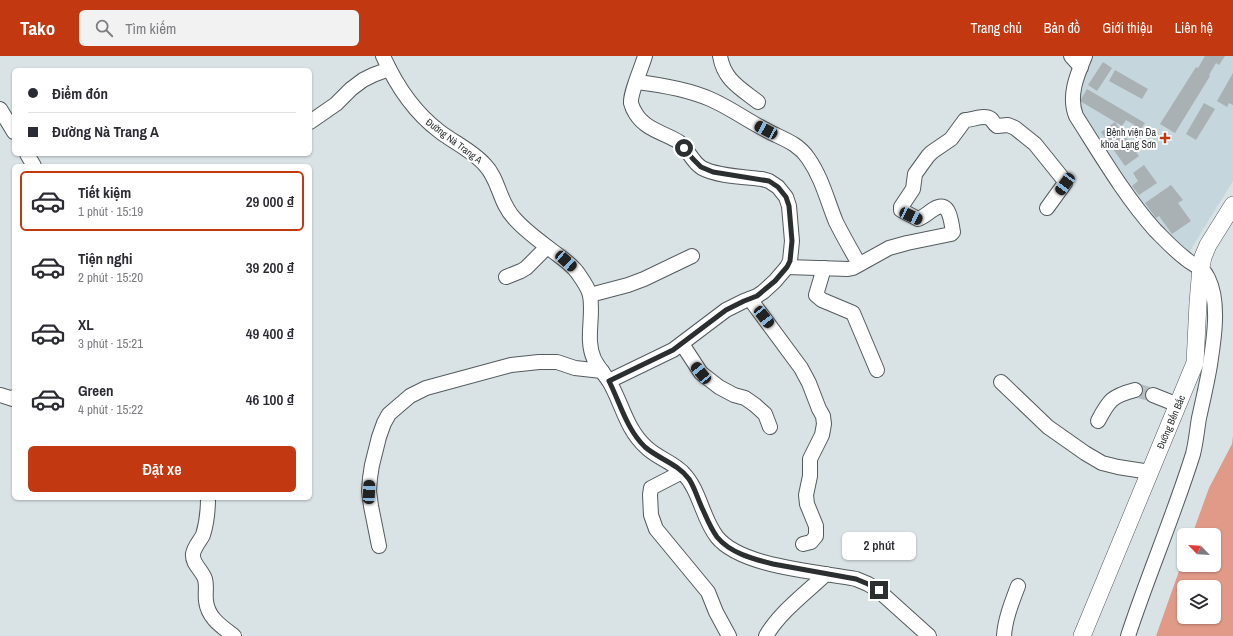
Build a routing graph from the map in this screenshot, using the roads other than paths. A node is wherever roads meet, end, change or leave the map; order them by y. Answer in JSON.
{"nodes":[{"id":1,"x":383,"y":56,"type":"edge"},
{"id":2,"x":645,"y":56,"type":"edge"},
{"id":3,"x":720,"y":56,"type":"edge"},
{"id":4,"x":1071,"y":56,"type":"edge"},
{"id":5,"x":1083,"y":62,"type":"edge"},
{"id":6,"x":389,"y":69,"type":"junction"},
{"id":7,"x":637,"y":82,"type":"junction"},
{"id":8,"x":758,"y":102,"type":"dead end"},
{"id":9,"x":0,"y":109,"type":"edge"},
{"id":10,"x":312,"y":121,"type":"edge"},
{"id":11,"x":12,"y":129,"type":"edge"},
{"id":12,"x":1233,"y":205,"type":"edge"},
{"id":13,"x":1047,"y":208,"type":"dead end"},
{"id":14,"x":547,"y":247,"type":"junction"},
{"id":15,"x":692,"y":256,"type":"dead end"},
{"id":16,"x":859,"y":264,"type":"junction"},
{"id":17,"x":787,"y":267,"type":"junction"},
{"id":18,"x":1201,"y":267,"type":"junction"},
{"id":19,"x":824,"y":268,"type":"junction"},
{"id":20,"x":506,"y":277,"type":"dead end"},
{"id":21,"x":590,"y":295,"type":"junction"},
{"id":22,"x":750,"y":299,"type":"junction"},
{"id":23,"x":682,"y":344,"type":"junction"},
{"id":24,"x":876,"y":370,"type":"dead end"},
{"id":25,"x":605,"y":376,"type":"junction"},
{"id":26,"x":1000,"y":382,"type":"dead end"},
{"id":27,"x":1135,"y":390,"type":"tunnel mouth"},
{"id":28,"x":0,"y":395,"type":"edge"},
{"id":29,"x":1153,"y":395,"type":"tunnel mouth"},
{"id":30,"x":12,"y":399,"type":"edge"},
{"id":31,"x":1178,"y":405,"type":"junction"},
{"id":32,"x":1098,"y":421,"type":"dead end"},
{"id":33,"x":770,"y":427,"type":"dead end"},
{"id":34,"x":682,"y":472,"type":"junction"},
{"id":35,"x":1150,"y":472,"type":"junction"},
{"id":36,"x":208,"y":500,"type":"edge"},
{"id":37,"x":803,"y":544,"type":"dead end"},
{"id":38,"x":380,"y":546,"type":"dead end"},
{"id":39,"x":826,"y":574,"type":"junction"},
{"id":40,"x":1018,"y":586,"type":"dead end"},
{"id":41,"x":768,"y":632,"type":"edge"},
{"id":42,"x":234,"y":636,"type":"edge"},
{"id":43,"x":729,"y":636,"type":"edge"},
{"id":44,"x":756,"y":636,"type":"edge"},
{"id":45,"x":929,"y":636,"type":"edge"},
{"id":46,"x":1004,"y":636,"type":"edge"},
{"id":47,"x":1082,"y":636,"type":"edge"},
{"id":48,"x":1128,"y":636,"type":"edge"}],
"edges":[{"from":1,"to":6,"type":"street","name":"Đường Nà Trang A"},
{"from":2,"to":7,"type":"street"},
{"from":3,"to":8,"type":"street"},
{"from":4,"to":5,"type":"street"},
{"from":5,"to":18,"type":"street"},
{"from":6,"to":10,"type":"street"},
{"from":6,"to":14,"type":"street","name":"Đường Nà Trang A"},
{"from":7,"to":16,"type":"street"},
{"from":7,"to":17,"type":"street"},
{"from":9,"to":11,"type":"street"},
{"from":12,"to":18,"type":"main road","name":"Đường Bến Bắc"},
{"from":13,"to":16,"type":"street"},
{"from":14,"to":20,"type":"street"},
{"from":14,"to":21,"type":"street","name":"Đường Nà Trang A"},
{"from":15,"to":21,"type":"street"},
{"from":16,"to":19,"type":"street"},
{"from":17,"to":19,"type":"street"},
{"from":17,"to":22,"type":"street"},
{"from":18,"to":31,"type":"main road","name":"Đường Bến Bắc"},
{"from":18,"to":48,"type":"street"},
{"from":19,"to":24,"type":"street"},
{"from":21,"to":25,"type":"street","name":"Đường Nà Trang A"},
{"from":22,"to":23,"type":"street"},
{"from":22,"to":37,"type":"street"},
{"from":23,"to":25,"type":"street"},
{"from":23,"to":33,"type":"street"},
{"from":25,"to":34,"type":"street","name":"Đường Nà Trang A"},
{"from":25,"to":38,"type":"street"},
{"from":26,"to":35,"type":"street"},
{"from":27,"to":32,"type":"street"},
{"from":28,"to":30,"type":"street"},
{"from":29,"to":31,"type":"street"},
{"from":31,"to":35,"type":"main road","name":"Đường Bến Bắc"},
{"from":34,"to":39,"type":"street","name":"Đường Nà Trang A"},
{"from":34,"to":43,"type":"street"},
{"from":35,"to":47,"type":"main road","name":"Đường Bến Bắc"},
{"from":36,"to":42,"type":"street"},
{"from":39,"to":41,"type":"street"},
{"from":39,"to":45,"type":"street","name":"Đường Nà Trang A"},
{"from":40,"to":46,"type":"street"},
{"from":41,"to":44,"type":"street"}]}
